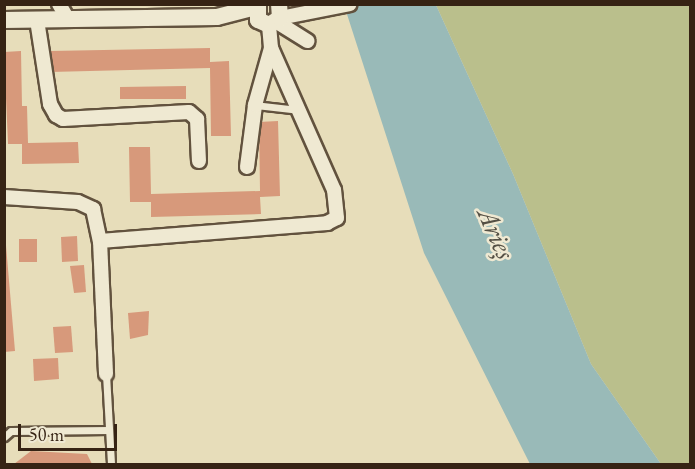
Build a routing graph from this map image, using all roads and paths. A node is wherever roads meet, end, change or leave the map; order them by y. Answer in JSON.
{"nodes":[{"id":1,"x":350,"y":4,"type":"edge"},
{"id":2,"x":63,"y":11,"type":"edge"},
{"id":3,"x":269,"y":15,"type":"edge"},
{"id":4,"x":4,"y":20,"type":"edge"},
{"id":5,"x":37,"y":20,"type":"junction"},
{"id":6,"x":307,"y":41,"type":"dead end"},
{"id":7,"x":271,"y":48,"type":"junction"},
{"id":8,"x":255,"y":105,"type":"junction"},
{"id":9,"x":298,"y":110,"type":"junction"},
{"id":10,"x":199,"y":161,"type":"dead end"},
{"id":11,"x":247,"y":167,"type":"dead end"},
{"id":12,"x":4,"y":197,"type":"edge"},
{"id":13,"x":100,"y":241,"type":"junction"},
{"id":14,"x":106,"y":374,"type":"joint"},
{"id":15,"x":109,"y":430,"type":"junction"},
{"id":16,"x":4,"y":437,"type":"edge"},
{"id":17,"x":111,"y":465,"type":"edge"}],
"edges":[{"from":1,"to":3,"type":"street"},
{"from":2,"to":3,"type":"street"},
{"from":2,"to":5,"type":"street"},
{"from":3,"to":6,"type":"street"},
{"from":3,"to":7,"type":"street"},
{"from":4,"to":5,"type":"street"},
{"from":5,"to":10,"type":"street"},
{"from":7,"to":8,"type":"street"},
{"from":7,"to":9,"type":"street"},
{"from":8,"to":9,"type":"lane"},
{"from":8,"to":11,"type":"street"},
{"from":9,"to":13,"type":"street"},
{"from":12,"to":13,"type":"street"},
{"from":13,"to":14,"type":"street"},
{"from":14,"to":15,"type":"lane"},
{"from":15,"to":16,"type":"lane"},
{"from":15,"to":17,"type":"lane"}]}
